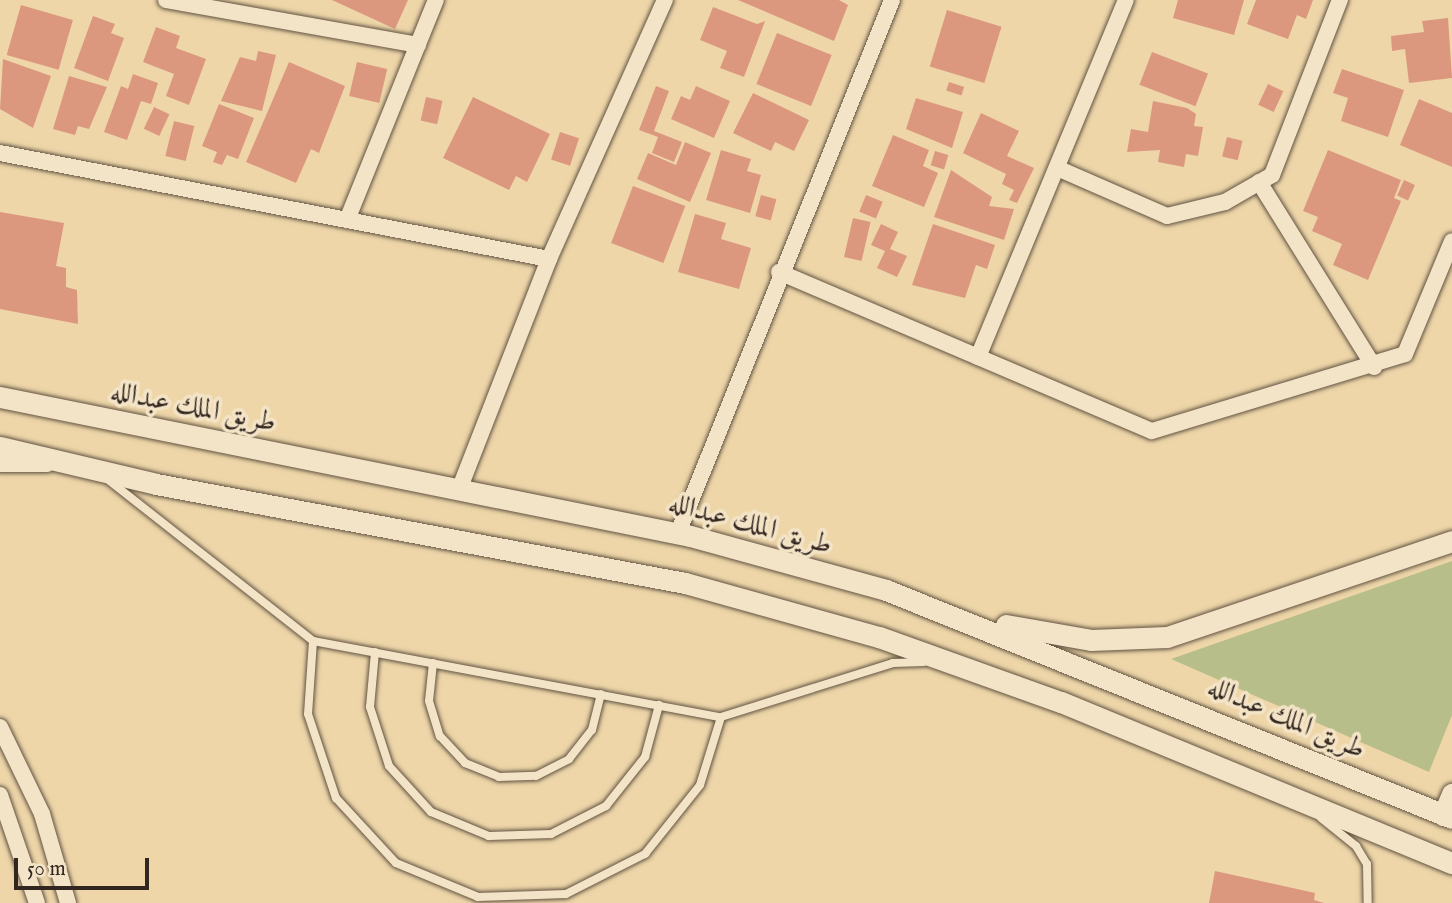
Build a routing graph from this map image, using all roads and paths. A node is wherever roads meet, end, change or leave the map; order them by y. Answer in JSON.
{"nodes":[{"id":1,"x":166,"y":0,"type":"edge"},
{"id":2,"x":436,"y":0,"type":"edge"},
{"id":3,"x":665,"y":0,"type":"edge"},
{"id":4,"x":892,"y":0,"type":"edge"},
{"id":5,"x":1126,"y":0,"type":"edge"},
{"id":6,"x":1340,"y":0,"type":"edge"},
{"id":7,"x":418,"y":45,"type":"junction"},
{"id":8,"x":0,"y":153,"type":"edge"},
{"id":9,"x":1056,"y":168,"type":"junction"},
{"id":10,"x":1259,"y":182,"type":"junction"},
{"id":11,"x":347,"y":220,"type":"junction"},
{"id":12,"x":1452,"y":241,"type":"edge"},
{"id":13,"x":550,"y":259,"type":"junction"},
{"id":14,"x":779,"y":272,"type":"junction"},
{"id":15,"x":978,"y":357,"type":"junction"},
{"id":16,"x":1374,"y":367,"type":"junction"},
{"id":17,"x":0,"y":397,"type":"edge"},
{"id":18,"x":0,"y":447,"type":"edge"},
{"id":19,"x":0,"y":464,"type":"edge"},
{"id":20,"x":65,"y":465,"type":"junction"},
{"id":21,"x":98,"y":472,"type":"junction"},
{"id":22,"x":459,"y":490,"type":"junction"},
{"id":23,"x":678,"y":533,"type":"junction"},
{"id":24,"x":1452,"y":541,"type":"edge"},
{"id":25,"x":954,"y":615,"type":"junction"},
{"id":26,"x":313,"y":641,"type":"junction"},
{"id":27,"x":375,"y":652,"type":"junction"},
{"id":28,"x":433,"y":663,"type":"junction"},
{"id":29,"x":959,"y":665,"type":"junction"},
{"id":30,"x":601,"y":694,"type":"junction"},
{"id":31,"x":660,"y":705,"type":"junction"},
{"id":32,"x":721,"y":716,"type":"junction"},
{"id":33,"x":0,"y":727,"type":"edge"},
{"id":34,"x":1452,"y":794,"type":"edge"},
{"id":35,"x":0,"y":795,"type":"edge"},
{"id":36,"x":1294,"y":797,"type":"junction"},
{"id":37,"x":1448,"y":817,"type":"edge"},
{"id":38,"x":1452,"y":863,"type":"edge"},
{"id":39,"x":37,"y":903,"type":"edge"},
{"id":40,"x":68,"y":903,"type":"edge"},
{"id":41,"x":1368,"y":903,"type":"edge"}],
"edges":[{"from":1,"to":7,"type":"street"},
{"from":2,"to":7,"type":"street"},
{"from":3,"to":13,"type":"street"},
{"from":4,"to":14,"type":"street"},
{"from":5,"to":9,"type":"street"},
{"from":6,"to":10,"type":"street"},
{"from":7,"to":11,"type":"street"},
{"from":8,"to":11,"type":"street"},
{"from":9,"to":10,"type":"street"},
{"from":9,"to":15,"type":"street"},
{"from":10,"to":16,"type":"street"},
{"from":11,"to":13,"type":"street"},
{"from":12,"to":16,"type":"street"},
{"from":13,"to":22,"type":"street"},
{"from":14,"to":15,"type":"street"},
{"from":14,"to":23,"type":"street"},
{"from":15,"to":16,"type":"street"},
{"from":17,"to":22,"type":"street","name":"طريق الملك عبدالله"},
{"from":18,"to":20,"type":"street"},
{"from":19,"to":20,"type":"street"},
{"from":20,"to":21,"type":"street"},
{"from":21,"to":26,"type":"lane"},
{"from":21,"to":29,"type":"street"},
{"from":22,"to":23,"type":"street","name":"طريق الملك عبدالله"},
{"from":23,"to":25,"type":"street","name":"طريق الملك عبدالله"},
{"from":24,"to":25,"type":"street"},
{"from":25,"to":37,"type":"street","name":"طريق الملك عبدالله"},
{"from":26,"to":27,"type":"lane"},
{"from":26,"to":32,"type":"lane"},
{"from":27,"to":28,"type":"lane"},
{"from":27,"to":31,"type":"lane"},
{"from":28,"to":30,"type":"lane"},
{"from":28,"to":30,"type":"lane"},
{"from":29,"to":32,"type":"lane"},
{"from":29,"to":36,"type":"street"},
{"from":30,"to":31,"type":"lane"},
{"from":31,"to":32,"type":"lane"},
{"from":33,"to":40,"type":"street"},
{"from":34,"to":37,"type":"street"},
{"from":35,"to":39,"type":"street"},
{"from":36,"to":38,"type":"street"},
{"from":36,"to":41,"type":"lane"}]}
